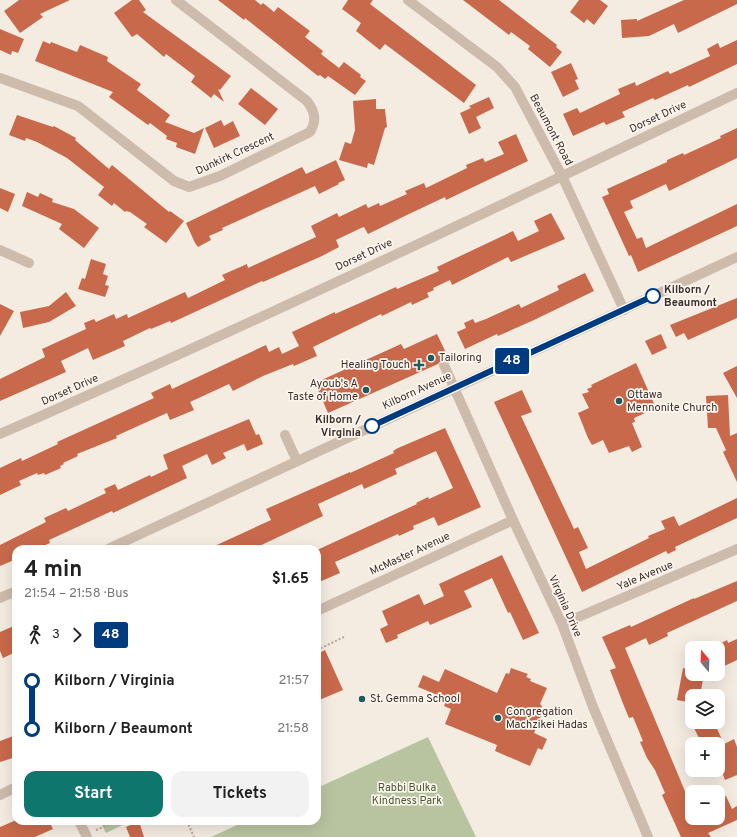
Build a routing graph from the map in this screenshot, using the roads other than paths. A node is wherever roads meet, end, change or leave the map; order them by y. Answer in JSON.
{"nodes":[{"id":1,"x":176,"y":0,"type":"edge"},
{"id":2,"x":408,"y":0,"type":"edge"},
{"id":3,"x":0,"y":78,"type":"edge"},
{"id":4,"x":737,"y":93,"type":"edge"},
{"id":5,"x":562,"y":176,"type":"junction"},
{"id":6,"x":0,"y":250,"type":"edge"},
{"id":7,"x":737,"y":257,"type":"edge"},
{"id":8,"x":29,"y":263,"type":"dead end"},
{"id":9,"x":624,"y":310,"type":"junction"},
{"id":10,"x":444,"y":365,"type":"dead end"},
{"id":11,"x":455,"y":387,"type":"junction"},
{"id":12,"x":0,"y":434,"type":"edge"},
{"id":13,"x":285,"y":436,"type":"dead end"},
{"id":14,"x":297,"y":461,"type":"junction"},
{"id":15,"x":513,"y":520,"type":"junction"},
{"id":16,"x":117,"y":545,"type":"edge"},
{"id":17,"x":737,"y":549,"type":"edge"},
{"id":18,"x":12,"y":593,"type":"edge"},
{"id":19,"x":0,"y":598,"type":"edge"},
{"id":20,"x":321,"y":609,"type":"edge"},
{"id":21,"x":562,"y":624,"type":"junction"},
{"id":22,"x":12,"y":789,"type":"edge"},
{"id":23,"x":0,"y":795,"type":"edge"},
{"id":24,"x":81,"y":825,"type":"edge"},
{"id":25,"x":86,"y":836,"type":"edge"},
{"id":26,"x":648,"y":837,"type":"edge"}],
"edges":[{"from":1,"to":3,"type":"street","name":"Dunkirk Crescent"},
{"from":2,"to":5,"type":"street","name":"Beaumont Road"},
{"from":4,"to":5,"type":"street","name":"Dorset Drive"},
{"from":5,"to":9,"type":"street","name":"Beaumont Road"},
{"from":5,"to":12,"type":"street","name":"Dorset Drive"},
{"from":6,"to":8,"type":"street"},
{"from":7,"to":9,"type":"street","name":"Kilborn Avenue"},
{"from":9,"to":11,"type":"street","name":"Kilborn Avenue"},
{"from":10,"to":11,"type":"street","name":"Virginia Drive"},
{"from":11,"to":14,"type":"street","name":"Kilborn Avenue"},
{"from":11,"to":15,"type":"street","name":"Virginia Drive"},
{"from":13,"to":14,"type":"street"},
{"from":14,"to":16,"type":"street","name":"Kilborn Avenue"},
{"from":15,"to":20,"type":"street","name":"McMaster Avenue"},
{"from":15,"to":21,"type":"street","name":"Virginia Drive"},
{"from":17,"to":21,"type":"street","name":"Yale Avenue"},
{"from":18,"to":19,"type":"street"},
{"from":21,"to":26,"type":"street","name":"Virginia Drive"},
{"from":22,"to":23,"type":"street"},
{"from":24,"to":25,"type":"street"}]}
